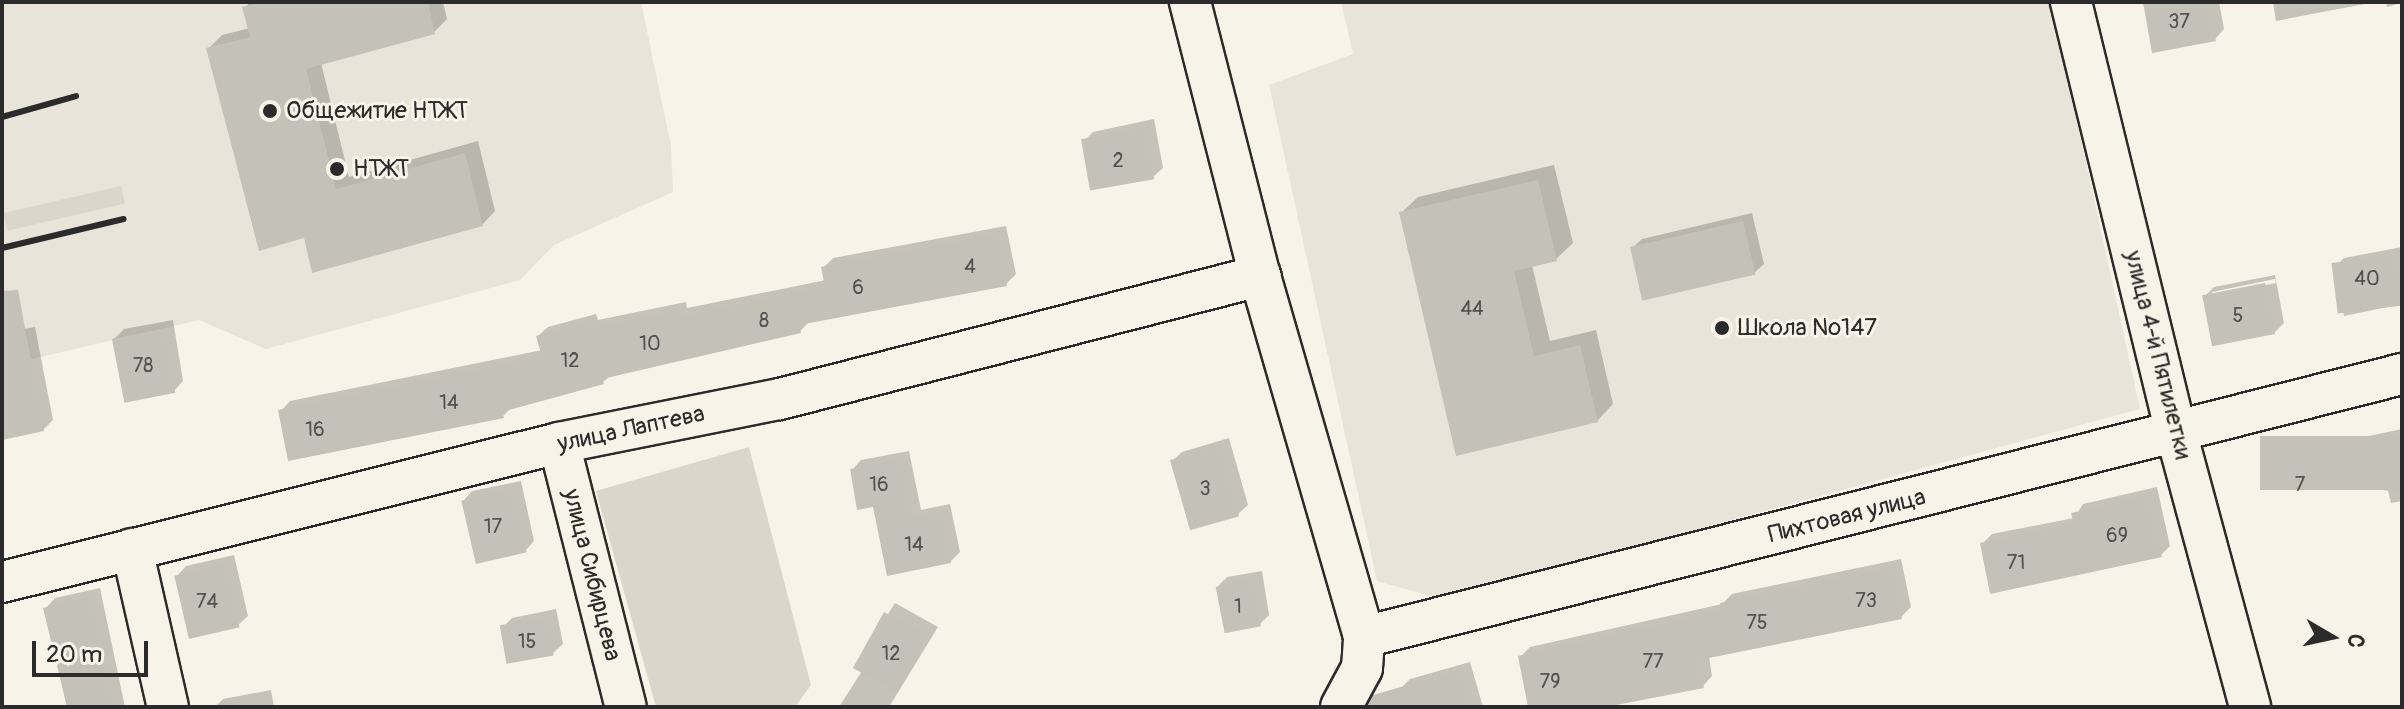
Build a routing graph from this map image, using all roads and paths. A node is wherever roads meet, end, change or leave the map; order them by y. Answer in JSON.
{"nodes":[{"id":1,"x":1190,"y":2,"type":"edge"},
{"id":2,"x":2071,"y":2,"type":"edge"},
{"id":3,"x":1260,"y":276,"type":"junction"},
{"id":4,"x":2402,"y":374,"type":"edge"},
{"id":5,"x":2176,"y":432,"type":"junction"},
{"id":6,"x":559,"y":443,"type":"junction"},
{"id":7,"x":132,"y":549,"type":"junction"},
{"id":8,"x":2,"y":582,"type":"edge"},
{"id":9,"x":1364,"y":637,"type":"junction"},
{"id":10,"x":168,"y":707,"type":"edge"},
{"id":11,"x":626,"y":707,"type":"edge"},
{"id":12,"x":1341,"y":707,"type":"edge"},
{"id":13,"x":2250,"y":707,"type":"edge"}],
"edges":[{"from":1,"to":3,"type":"street"},
{"from":2,"to":5,"type":"street","name":"улица 4-й Пятилетки"},
{"from":3,"to":6,"type":"street","name":"улица Лаптева"},
{"from":3,"to":9,"type":"street"},
{"from":4,"to":5,"type":"street","name":"Пихтовая улица"},
{"from":5,"to":9,"type":"street","name":"Пихтовая улица"},
{"from":5,"to":13,"type":"street","name":"улица 4-й Пятилетки"},
{"from":6,"to":7,"type":"street","name":"улица Лаптева"},
{"from":6,"to":11,"type":"street","name":"улица Сибирцева"},
{"from":7,"to":8,"type":"street","name":"улица Лаптева"},
{"from":7,"to":10,"type":"street"},
{"from":9,"to":12,"type":"street"}]}
